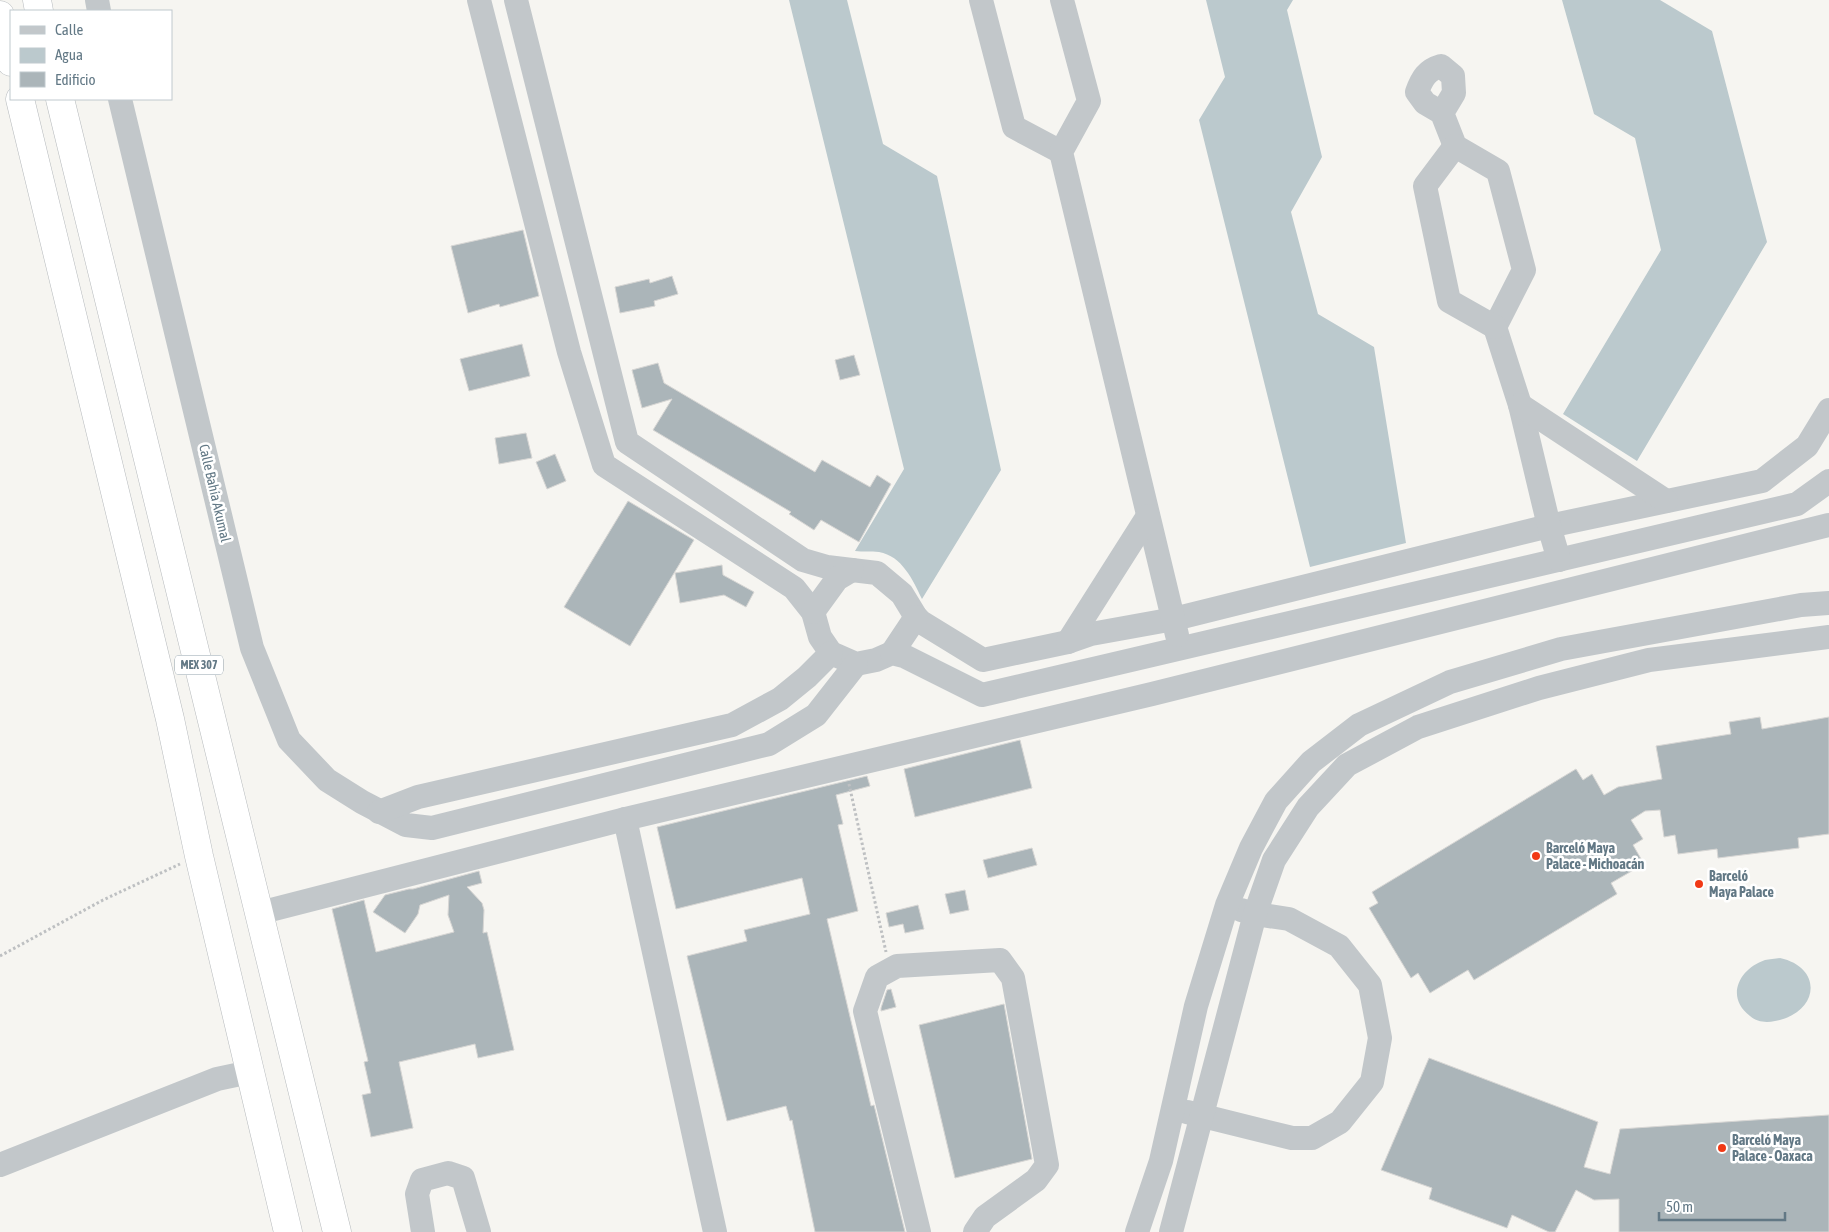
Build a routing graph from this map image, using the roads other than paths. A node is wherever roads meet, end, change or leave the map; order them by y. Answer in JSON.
{"nodes":[{"id":1,"x":479,"y":0,"type":"edge"},
{"id":2,"x":516,"y":0,"type":"edge"},
{"id":3,"x":981,"y":0,"type":"edge"},
{"id":4,"x":1062,"y":0,"type":"edge"},
{"id":5,"x":0,"y":15,"type":"edge"},
{"id":6,"x":6,"y":50,"type":"edge"},
{"id":7,"x":20,"y":100,"type":"edge"},
{"id":8,"x":60,"y":100,"type":"edge"},
{"id":9,"x":120,"y":100,"type":"edge"},
{"id":10,"x":1442,"y":112,"type":"dead end"},
{"id":11,"x":1455,"y":146,"type":"junction"},
{"id":12,"x":1061,"y":152,"type":"junction"},
{"id":13,"x":1495,"y":327,"type":"junction"},
{"id":14,"x":1520,"y":405,"type":"junction"},
{"id":15,"x":1829,"y":410,"type":"edge"},
{"id":16,"x":1829,"y":481,"type":"edge"},
{"id":17,"x":1666,"y":501,"type":"junction"},
{"id":18,"x":1148,"y":516,"type":"junction"},
{"id":19,"x":1829,"y":525,"type":"edge"},
{"id":20,"x":1549,"y":526,"type":"junction"},
{"id":21,"x":1559,"y":560,"type":"junction"},
{"id":22,"x":852,"y":570,"type":"junction"},
{"id":23,"x":1829,"y":603,"type":"edge"},
{"id":24,"x":813,"y":612,"type":"junction"},
{"id":25,"x":916,"y":617,"type":"junction"},
{"id":26,"x":1174,"y":619,"type":"junction"},
{"id":27,"x":1829,"y":636,"type":"edge"},
{"id":28,"x":1068,"y":642,"type":"junction"},
{"id":29,"x":1588,"y":644,"type":"junction"},
{"id":30,"x":1180,"y":649,"type":"junction"},
{"id":31,"x":830,"y":653,"type":"junction"},
{"id":32,"x":892,"y":653,"type":"junction"},
{"id":33,"x":856,"y":664,"type":"junction"},
{"id":34,"x":1594,"y":674,"type":"junction"},
{"id":35,"x":379,"y":812,"type":"junction"},
{"id":36,"x":625,"y":819,"type":"junction"},
{"id":37,"x":1227,"y":905,"type":"junction"},
{"id":38,"x":259,"y":913,"type":"junction"},
{"id":39,"x":1255,"y":914,"type":"junction"},
{"id":40,"x":250,"y":1072,"type":"junction"},
{"id":41,"x":1173,"y":1109,"type":"junction"},
{"id":42,"x":1202,"y":1115,"type":"junction"},
{"id":43,"x":0,"y":1165,"type":"edge"},
{"id":44,"x":473,"y":1231,"type":"edge"},
{"id":45,"x":288,"y":1232,"type":"edge"},
{"id":46,"x":337,"y":1232,"type":"edge"},
{"id":47,"x":423,"y":1232,"type":"edge"},
{"id":48,"x":715,"y":1232,"type":"edge"},
{"id":49,"x":919,"y":1232,"type":"edge"},
{"id":50,"x":975,"y":1232,"type":"edge"},
{"id":51,"x":1137,"y":1232,"type":"edge"},
{"id":52,"x":1171,"y":1232,"type":"edge"}],
"edges":[{"from":1,"to":24,"type":"street"},
{"from":2,"to":22,"type":"street"},
{"from":3,"to":12,"type":"street"},
{"from":4,"to":12,"type":"street"},
{"from":5,"to":6,"type":"highway"},
{"from":7,"to":40,"type":"highway","number":"MEX 307"},
{"from":8,"to":38,"type":"highway","number":"MEX 307"},
{"from":9,"to":35,"type":"street","name":"Calle Bahía Akumal"},
{"from":10,"to":11,"type":"street"},
{"from":11,"to":13,"type":"street"},
{"from":11,"to":13,"type":"street"},
{"from":12,"to":18,"type":"street"},
{"from":13,"to":14,"type":"street"},
{"from":14,"to":17,"type":"street"},
{"from":14,"to":20,"type":"street"},
{"from":15,"to":17,"type":"street"},
{"from":16,"to":21,"type":"street"},
{"from":17,"to":20,"type":"street"},
{"from":18,"to":26,"type":"street"},
{"from":18,"to":28,"type":"street"},
{"from":19,"to":36,"type":"street"},
{"from":20,"to":21,"type":"street"},
{"from":20,"to":26,"type":"street"},
{"from":21,"to":30,"type":"street"},
{"from":22,"to":24,"type":"street"},
{"from":22,"to":25,"type":"street"},
{"from":23,"to":29,"type":"street"},
{"from":24,"to":31,"type":"street"},
{"from":25,"to":28,"type":"street"},
{"from":25,"to":32,"type":"street"},
{"from":26,"to":28,"type":"street"},
{"from":26,"to":30,"type":"street"},
{"from":27,"to":34,"type":"street"},
{"from":29,"to":34,"type":"street"},
{"from":29,"to":37,"type":"street"},
{"from":30,"to":32,"type":"street"},
{"from":31,"to":33,"type":"street"},
{"from":31,"to":35,"type":"street"},
{"from":32,"to":33,"type":"street"},
{"from":33,"to":35,"type":"street","name":"Calle Bahía Akumal"},
{"from":34,"to":39,"type":"street"},
{"from":36,"to":38,"type":"street"},
{"from":36,"to":48,"type":"street"},
{"from":37,"to":39,"type":"street"},
{"from":37,"to":41,"type":"street"},
{"from":38,"to":46,"type":"highway","number":"MEX 307"},
{"from":39,"to":42,"type":"street"},
{"from":39,"to":42,"type":"street"},
{"from":40,"to":43,"type":"street"},
{"from":40,"to":45,"type":"highway","number":"MEX 307"},
{"from":41,"to":42,"type":"street"},
{"from":41,"to":51,"type":"street"},
{"from":42,"to":52,"type":"street"},
{"from":44,"to":47,"type":"street"},
{"from":49,"to":50,"type":"street"}]}
